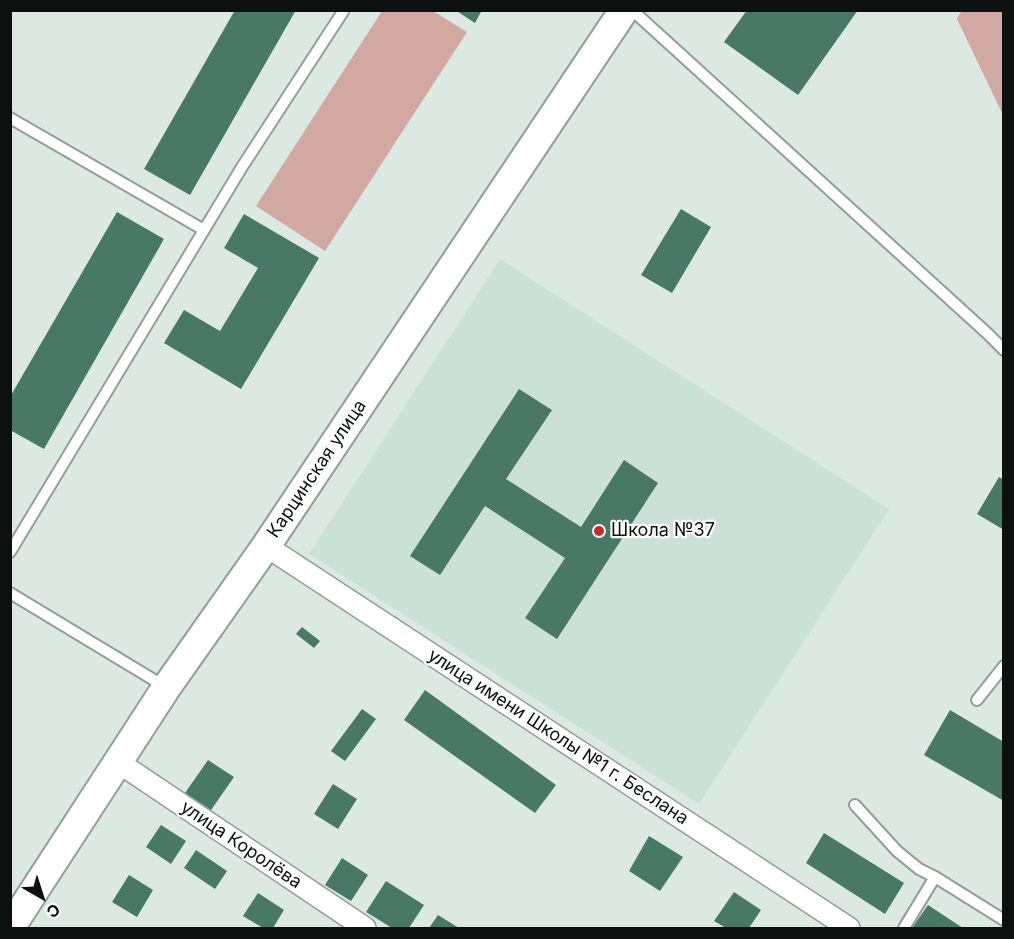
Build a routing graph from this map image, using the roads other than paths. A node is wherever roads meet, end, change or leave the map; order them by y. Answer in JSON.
{"nodes":[{"id":1,"x":344,"y":10,"type":"edge"},
{"id":2,"x":624,"y":10,"type":"edge"},
{"id":3,"x":632,"y":10,"type":"edge"},
{"id":4,"x":10,"y":118,"type":"edge"},
{"id":5,"x":204,"y":230,"type":"junction"},
{"id":6,"x":1004,"y":351,"type":"edge"},
{"id":7,"x":266,"y":546,"type":"junction"},
{"id":8,"x":10,"y":552,"type":"edge"},
{"id":9,"x":10,"y":593,"type":"edge"},
{"id":10,"x":1004,"y":666,"type":"edge"},
{"id":11,"x":166,"y":688,"type":"junction"},
{"id":12,"x":977,"y":700,"type":"dead end"},
{"id":13,"x":118,"y":762,"type":"junction"},
{"id":14,"x":855,"y":805,"type":"dead end"},
{"id":15,"x":935,"y":877,"type":"junction"},
{"id":16,"x":1004,"y":920,"type":"edge"},
{"id":17,"x":10,"y":928,"type":"edge"},
{"id":18,"x":365,"y":928,"type":"edge"},
{"id":19,"x":849,"y":928,"type":"edge"},
{"id":20,"x":904,"y":928,"type":"edge"}],
"edges":[{"from":1,"to":5,"type":"lane"},
{"from":2,"to":7,"type":"main road","name":"Карцинская улица"},
{"from":3,"to":6,"type":"lane"},
{"from":4,"to":5,"type":"lane"},
{"from":5,"to":8,"type":"lane"},
{"from":7,"to":11,"type":"main road","name":"Карцинская улица"},
{"from":7,"to":19,"type":"street","name":"улица имени Школы №1 г. Беслана"},
{"from":9,"to":11,"type":"lane"},
{"from":10,"to":12,"type":"lane"},
{"from":11,"to":13,"type":"main road","name":"Карцинская улица"},
{"from":13,"to":17,"type":"main road","name":"Карцинская улица"},
{"from":13,"to":18,"type":"street","name":"улица Королёва"},
{"from":14,"to":15,"type":"lane"},
{"from":15,"to":16,"type":"lane"},
{"from":15,"to":20,"type":"lane"}]}
